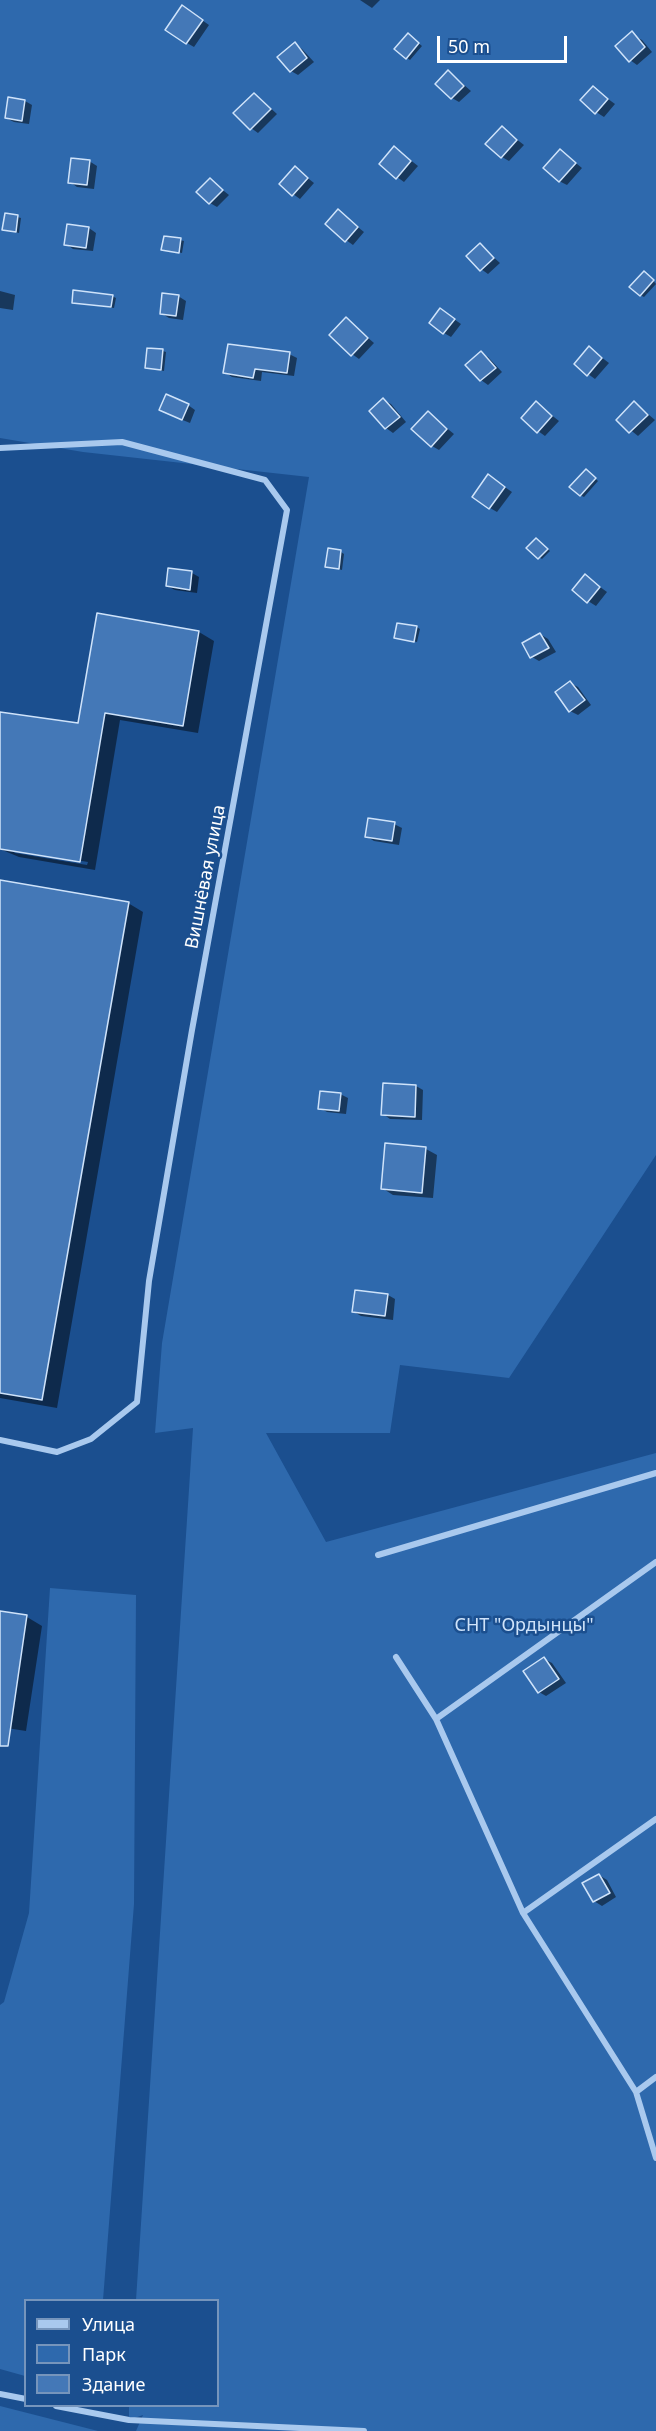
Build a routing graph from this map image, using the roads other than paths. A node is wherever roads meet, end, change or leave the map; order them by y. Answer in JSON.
{"nodes":[{"id":1,"x":0,"y":448,"type":"edge"},
{"id":2,"x":0,"y":1440,"type":"edge"},
{"id":3,"x":656,"y":1473,"type":"edge"},
{"id":4,"x":378,"y":1555,"type":"dead end"},
{"id":5,"x":656,"y":1562,"type":"edge"},
{"id":6,"x":396,"y":1658,"type":"dead end"},
{"id":7,"x":436,"y":1719,"type":"junction"},
{"id":8,"x":656,"y":1819,"type":"edge"},
{"id":9,"x":523,"y":1913,"type":"junction"},
{"id":10,"x":656,"y":2077,"type":"edge"},
{"id":11,"x":636,"y":2092,"type":"junction"},
{"id":12,"x":656,"y":2158,"type":"edge"},
{"id":13,"x":0,"y":2394,"type":"edge"},
{"id":14,"x":24,"y":2399,"type":"edge"},
{"id":15,"x":61,"y":2407,"type":"edge"},
{"id":16,"x":364,"y":2431,"type":"edge"}],
"edges":[{"from":1,"to":2,"type":"street","name":"Вишнёвая улица"},
{"from":3,"to":4,"type":"street"},
{"from":5,"to":7,"type":"street"},
{"from":6,"to":7,"type":"street"},
{"from":7,"to":9,"type":"street"},
{"from":8,"to":9,"type":"street"},
{"from":9,"to":11,"type":"street"},
{"from":10,"to":11,"type":"street"},
{"from":11,"to":12,"type":"street"},
{"from":13,"to":14,"type":"street"},
{"from":15,"to":16,"type":"street"}]}
